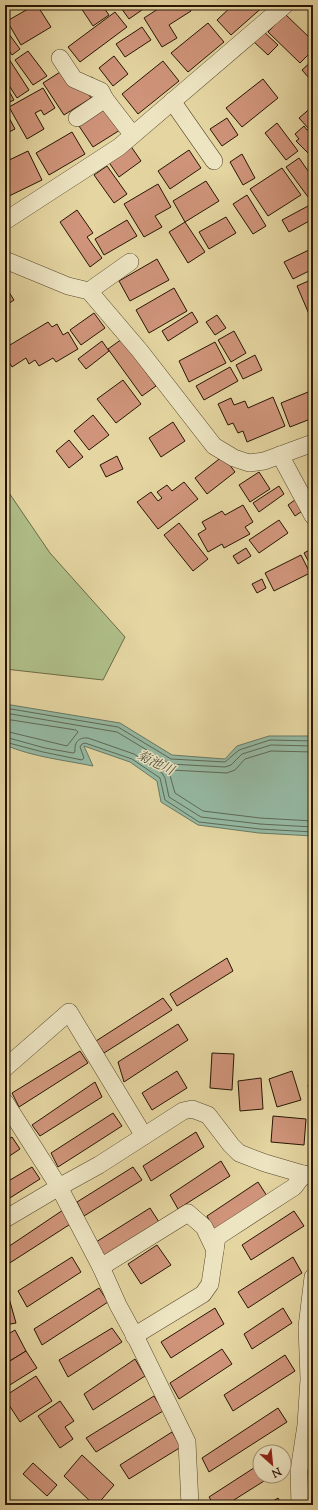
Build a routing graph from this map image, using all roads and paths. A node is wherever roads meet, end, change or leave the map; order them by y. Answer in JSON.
{"nodes":[{"id":1,"x":285,"y":5,"type":"edge"},
{"id":2,"x":60,"y":58,"type":"dead end"},
{"id":3,"x":105,"y":99,"type":"junction"},
{"id":4,"x":172,"y":101,"type":"junction"},
{"id":5,"x":77,"y":118,"type":"dead end"},
{"id":6,"x":132,"y":134,"type":"junction"},
{"id":7,"x":214,"y":161,"type":"dead end"},
{"id":8,"x":5,"y":221,"type":"edge"},
{"id":9,"x":5,"y":260,"type":"edge"},
{"id":10,"x":130,"y":262,"type":"dead end"},
{"id":11,"x":89,"y":291,"type":"junction"},
{"id":12,"x":313,"y":443,"type":"edge"},
{"id":13,"x":280,"y":455,"type":"junction"},
{"id":14,"x":313,"y":516,"type":"edge"},
{"id":15,"x":5,"y":1068,"type":"edge"},
{"id":16,"x":7,"y":1108,"type":"edge"},
{"id":17,"x":144,"y":1136,"type":"junction"},
{"id":18,"x":309,"y":1175,"type":"edge"},
{"id":19,"x":59,"y":1187,"type":"junction"},
{"id":20,"x":5,"y":1219,"type":"edge"},
{"id":21,"x":215,"y":1250,"type":"junction"},
{"id":22,"x":101,"y":1267,"type":"junction"},
{"id":23,"x":313,"y":1277,"type":"edge"},
{"id":24,"x":134,"y":1336,"type":"junction"},
{"id":25,"x":310,"y":1406,"type":"edge"},
{"id":26,"x":190,"y":1505,"type":"edge"},
{"id":27,"x":300,"y":1505,"type":"edge"}],
"edges":[{"from":1,"to":4,"type":"street"},
{"from":2,"to":3,"type":"street"},
{"from":3,"to":5,"type":"street"},
{"from":3,"to":6,"type":"street"},
{"from":4,"to":6,"type":"street"},
{"from":4,"to":7,"type":"street"},
{"from":6,"to":8,"type":"street"},
{"from":9,"to":11,"type":"street"},
{"from":10,"to":11,"type":"street"},
{"from":11,"to":13,"type":"street"},
{"from":12,"to":13,"type":"street"},
{"from":13,"to":14,"type":"street"},
{"from":15,"to":17,"type":"street"},
{"from":16,"to":19,"type":"street"},
{"from":17,"to":18,"type":"street"},
{"from":17,"to":19,"type":"street"},
{"from":18,"to":21,"type":"street"},
{"from":19,"to":20,"type":"street"},
{"from":19,"to":22,"type":"street"},
{"from":21,"to":22,"type":"street"},
{"from":21,"to":24,"type":"street"},
{"from":22,"to":24,"type":"street"},
{"from":23,"to":25,"type":"street"},
{"from":24,"to":26,"type":"street"},
{"from":25,"to":27,"type":"street"}]}
